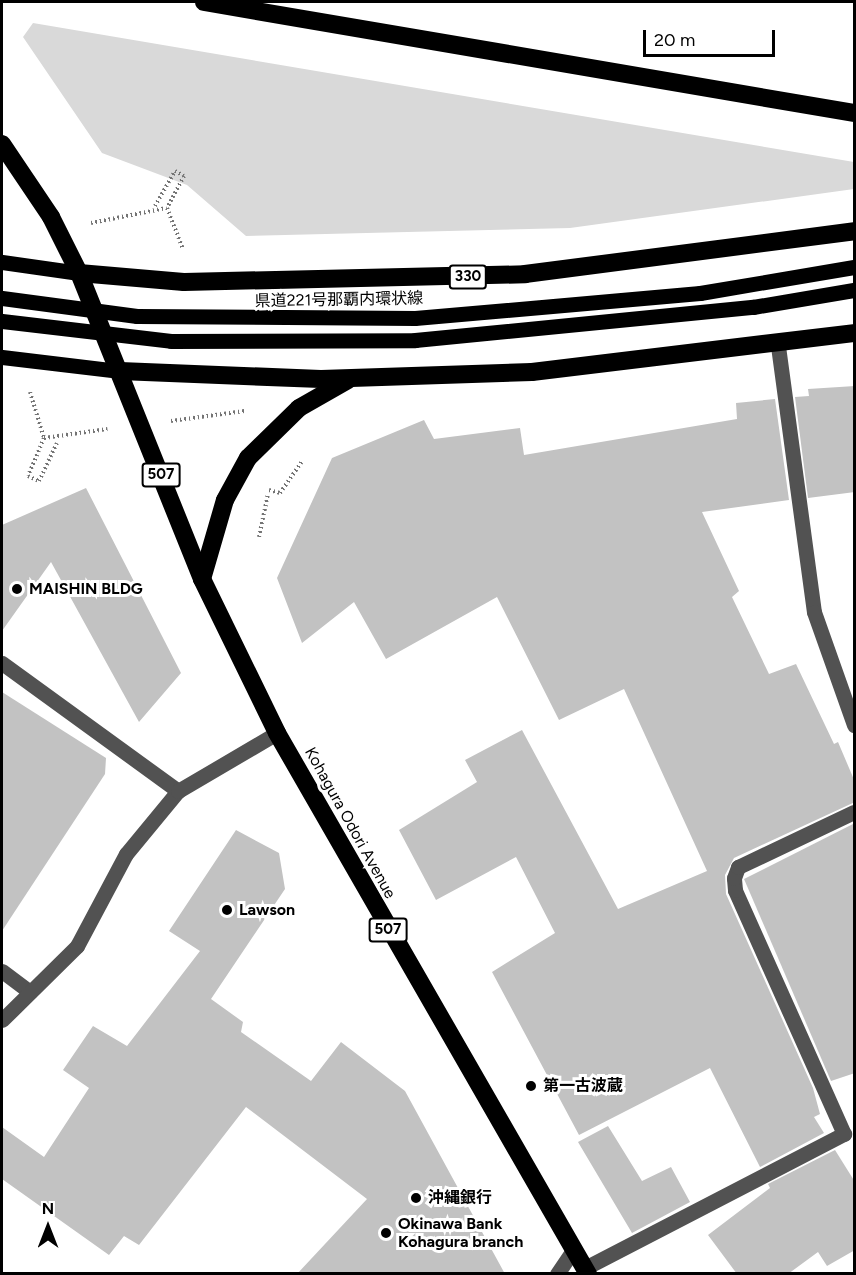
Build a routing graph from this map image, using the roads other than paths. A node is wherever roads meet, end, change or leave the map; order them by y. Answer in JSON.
{"nodes":[{"id":1,"x":204,"y":2,"type":"edge"},
{"id":2,"x":855,"y":113,"type":"edge"},
{"id":3,"x":2,"y":144,"type":"edge"},
{"id":4,"x":855,"y":231,"type":"edge"},
{"id":5,"x":2,"y":262,"type":"edge"},
{"id":6,"x":855,"y":267,"type":"edge"},
{"id":7,"x":79,"y":273,"type":"junction"},
{"id":8,"x":855,"y":290,"type":"edge"},
{"id":9,"x":2,"y":298,"type":"edge"},
{"id":10,"x":2,"y":321,"type":"edge"},
{"id":11,"x":855,"y":333,"type":"edge"},
{"id":12,"x":778,"y":346,"type":"junction"},
{"id":13,"x":2,"y":357,"type":"edge"},
{"id":14,"x":120,"y":371,"type":"junction"},
{"id":15,"x":352,"y":378,"type":"junction"},
{"id":16,"x":202,"y":579,"type":"junction"},
{"id":17,"x":2,"y":663,"type":"edge"},
{"id":18,"x":855,"y":725,"type":"edge"},
{"id":19,"x":277,"y":733,"type":"junction"},
{"id":20,"x":178,"y":790,"type":"junction"},
{"id":21,"x":855,"y":812,"type":"edge"},
{"id":22,"x":2,"y":971,"type":"edge"},
{"id":23,"x":30,"y":992,"type":"junction"},
{"id":24,"x":2,"y":1020,"type":"edge"},
{"id":25,"x":574,"y":1249,"type":"junction"},
{"id":26,"x":587,"y":1271,"type":"edge"},
{"id":27,"x":557,"y":1274,"type":"edge"}],
"edges":[{"from":1,"to":2,"type":"highway"},
{"from":3,"to":7,"type":"highway","name":"Kohagura Odori Avenue"},
{"from":4,"to":7,"type":"highway","number":"330"},
{"from":5,"to":7,"type":"main road"},
{"from":6,"to":9,"type":"main road","name":"県道221号那覇内環状線"},
{"from":7,"to":14,"type":"highway","name":"Kohagura Odori Avenue"},
{"from":8,"to":10,"type":"main road"},
{"from":11,"to":12,"type":"highway"},
{"from":12,"to":15,"type":"highway"},
{"from":12,"to":18,"type":"street"},
{"from":13,"to":14,"type":"main road"},
{"from":14,"to":15,"type":"highway"},
{"from":14,"to":16,"type":"highway","name":"Kohagura Odori Avenue","number":"507"},
{"from":15,"to":16,"type":"highway"},
{"from":16,"to":19,"type":"highway","name":"Kohagura Odori Avenue","number":"507"},
{"from":17,"to":20,"type":"street"},
{"from":19,"to":20,"type":"street"},
{"from":19,"to":25,"type":"highway","name":"Kohagura Odori Avenue","number":"507"},
{"from":20,"to":23,"type":"street"},
{"from":21,"to":26,"type":"street"},
{"from":22,"to":23,"type":"street"},
{"from":23,"to":24,"type":"street"},
{"from":25,"to":26,"type":"highway","name":"Kohagura Odori Avenue","number":"507"},
{"from":25,"to":27,"type":"street"}]}
